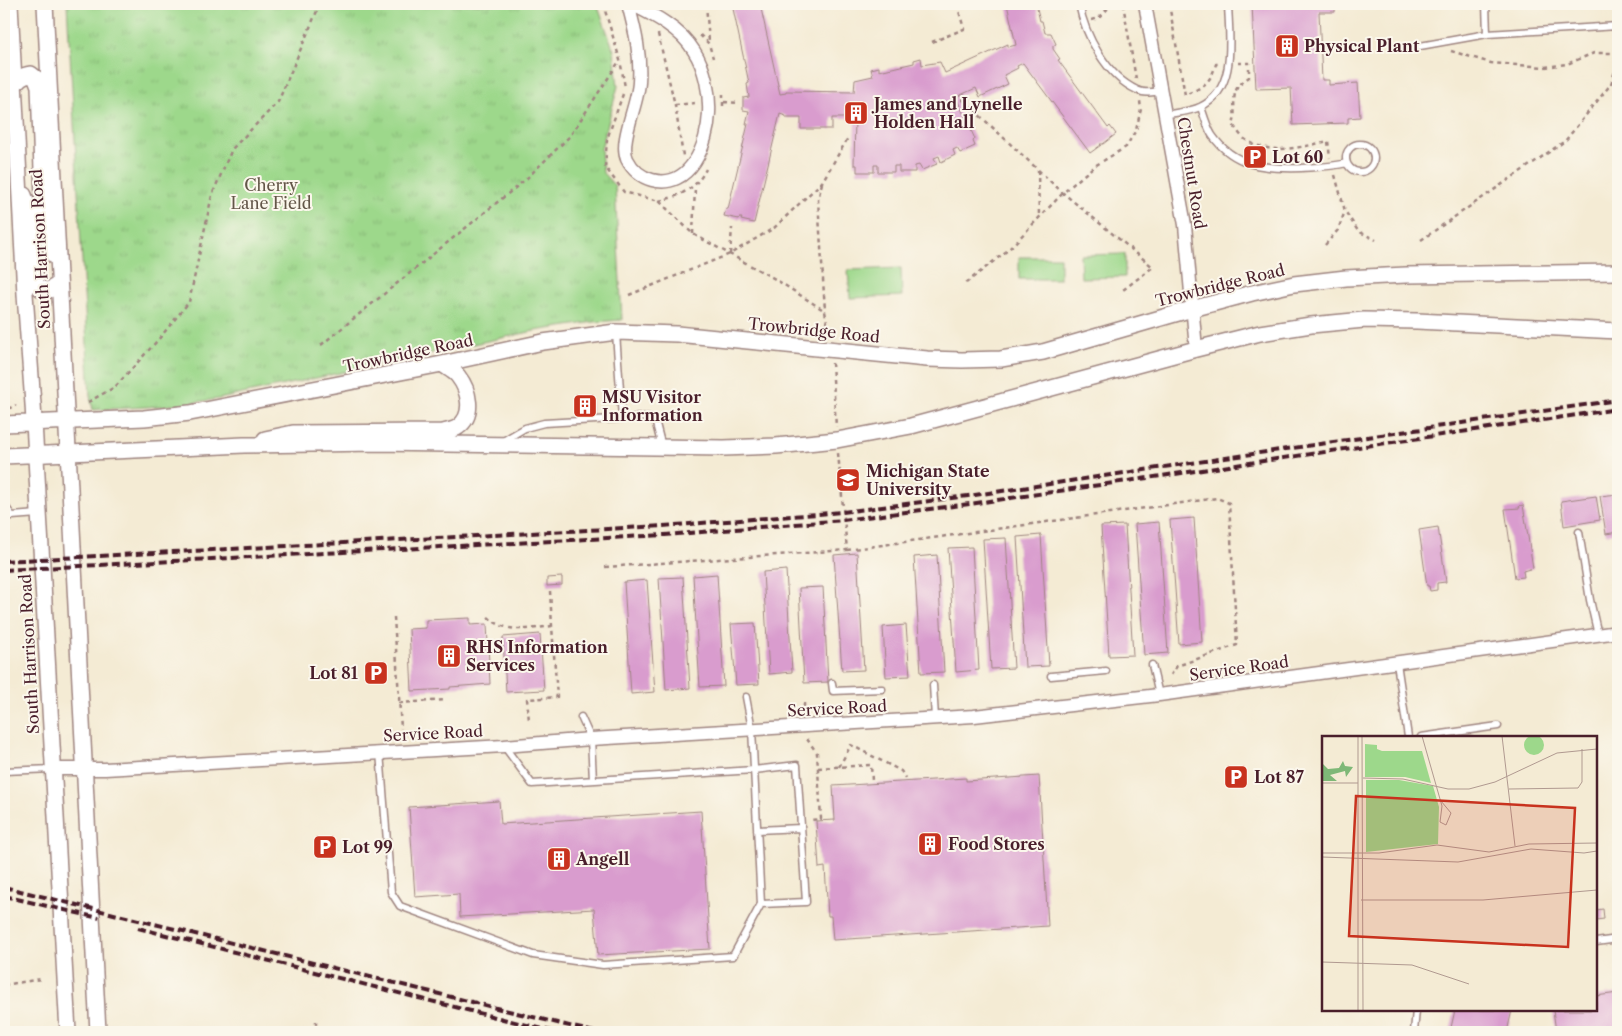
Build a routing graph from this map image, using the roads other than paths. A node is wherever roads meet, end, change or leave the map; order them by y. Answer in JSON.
{"nodes":[{"id":1,"x":10,"y":4,"type":"edge"},
{"id":2,"x":45,"y":4,"type":"edge"},
{"id":3,"x":630,"y":4,"type":"edge"},
{"id":4,"x":1079,"y":4,"type":"edge"},
{"id":5,"x":1146,"y":4,"type":"edge"},
{"id":6,"x":1228,"y":4,"type":"edge"},
{"id":7,"x":1486,"y":4,"type":"edge"},
{"id":8,"x":1618,"y":26,"type":"edge"},
{"id":9,"x":1487,"y":34,"type":"junction"},
{"id":10,"x":1420,"y":46,"type":"dead end"},
{"id":11,"x":14,"y":86,"type":"junction"},
{"id":12,"x":1162,"y":90,"type":"junction"},
{"id":13,"x":1200,"y":107,"type":"junction"},
{"id":14,"x":1166,"y":115,"type":"junction"},
{"id":15,"x":1347,"y":163,"type":"junction"},
{"id":16,"x":18,"y":182,"type":"junction"},
{"id":17,"x":58,"y":267,"type":"junction"},
{"id":18,"x":1618,"y":272,"type":"edge"},
{"id":19,"x":59,"y":284,"type":"junction"},
{"id":20,"x":1192,"y":309,"type":"junction"},
{"id":21,"x":1618,"y":331,"type":"edge"},
{"id":22,"x":616,"y":332,"type":"junction"},
{"id":23,"x":1196,"y":349,"type":"junction"},
{"id":24,"x":442,"y":364,"type":"junction"},
{"id":25,"x":622,"y":418,"type":"junction"},
{"id":26,"x":67,"y":421,"type":"junction"},
{"id":27,"x":34,"y":422,"type":"junction"},
{"id":28,"x":4,"y":424,"type":"edge"},
{"id":29,"x":498,"y":444,"type":"junction"},
{"id":30,"x":244,"y":445,"type":"junction"},
{"id":31,"x":662,"y":447,"type":"junction"},
{"id":32,"x":69,"y":453,"type":"junction"},
{"id":33,"x":35,"y":455,"type":"junction"},
{"id":34,"x":4,"y":456,"type":"edge"},
{"id":35,"x":4,"y":498,"type":"edge"},
{"id":36,"x":39,"y":514,"type":"junction"},
{"id":37,"x":1579,"y":532,"type":"dead end"},
{"id":38,"x":1618,"y":632,"type":"edge"},
{"id":39,"x":1598,"y":634,"type":"junction"},
{"id":40,"x":1397,"y":663,"type":"junction"},
{"id":41,"x":1152,"y":665,"type":"dead end"},
{"id":42,"x":1106,"y":671,"type":"dead end"},
{"id":43,"x":1051,"y":676,"type":"dead end"},
{"id":44,"x":832,"y":684,"type":"dead end"},
{"id":45,"x":933,"y":685,"type":"dead end"},
{"id":46,"x":882,"y":688,"type":"dead end"},
{"id":47,"x":1159,"y":695,"type":"junction"},
{"id":48,"x":746,"y":697,"type":"dead end"},
{"id":49,"x":580,"y":717,"type":"dead end"},
{"id":50,"x":935,"y":718,"type":"junction"},
{"id":51,"x":1498,"y":726,"type":"dead end"},
{"id":52,"x":752,"y":729,"type":"junction"},
{"id":53,"x":1408,"y":736,"type":"edge"},
{"id":54,"x":1428,"y":736,"type":"edge"},
{"id":55,"x":591,"y":739,"type":"junction"},
{"id":56,"x":504,"y":746,"type":"junction"},
{"id":57,"x":380,"y":752,"type":"junction"},
{"id":58,"x":53,"y":769,"type":"junction"},
{"id":59,"x":85,"y":770,"type":"junction"},
{"id":60,"x":754,"y":770,"type":"junction"},
{"id":61,"x":4,"y":771,"type":"edge"},
{"id":62,"x":593,"y":780,"type":"junction"},
{"id":63,"x":801,"y":828,"type":"junction"},
{"id":64,"x":757,"y":830,"type":"junction"},
{"id":65,"x":762,"y":904,"type":"junction"},
{"id":66,"x":1618,"y":939,"type":"edge"},
{"id":67,"x":1597,"y":942,"type":"edge"},
{"id":68,"x":1416,"y":1011,"type":"edge"},
{"id":69,"x":68,"y":1032,"type":"edge"},
{"id":70,"x":98,"y":1032,"type":"edge"},
{"id":71,"x":1414,"y":1032,"type":"edge"}],
"edges":[{"from":1,"to":11,"type":"street","name":"South Harrison Road"},
{"from":2,"to":17,"type":"street","name":"South Harrison Road"},
{"from":3,"to":3,"type":"street"},
{"from":4,"to":12,"type":"lane"},
{"from":5,"to":12,"type":"street","name":"Chestnut Road"},
{"from":6,"to":13,"type":"lane"},
{"from":7,"to":9,"type":"lane"},
{"from":8,"to":9,"type":"lane"},
{"from":9,"to":10,"type":"lane"},
{"from":11,"to":16,"type":"street","name":"South Harrison Road"},
{"from":11,"to":17,"type":"street"},
{"from":12,"to":14,"type":"street","name":"Chestnut Road"},
{"from":13,"to":14,"type":"lane"},
{"from":13,"to":15,"type":"lane"},
{"from":14,"to":20,"type":"street","name":"Chestnut Road"},
{"from":15,"to":15,"type":"lane"},
{"from":16,"to":19,"type":"street"},
{"from":16,"to":27,"type":"street","name":"South Harrison Road"},
{"from":17,"to":19,"type":"street","name":"South Harrison Road"},
{"from":18,"to":20,"type":"street","name":"Trowbridge Road"},
{"from":19,"to":26,"type":"street","name":"South Harrison Road"},
{"from":20,"to":22,"type":"street","name":"Trowbridge Road"},
{"from":20,"to":23,"type":"street","name":"Chestnut Road"},
{"from":21,"to":23,"type":"street"},
{"from":22,"to":24,"type":"street","name":"Trowbridge Road"},
{"from":22,"to":25,"type":"lane"},
{"from":23,"to":31,"type":"street"},
{"from":24,"to":26,"type":"street","name":"Trowbridge Road"},
{"from":24,"to":30,"type":"street"},
{"from":25,"to":29,"type":"lane"},
{"from":25,"to":31,"type":"lane"},
{"from":26,"to":27,"type":"street","name":"Trowbridge Road"},
{"from":26,"to":32,"type":"street","name":"South Harrison Road"},
{"from":27,"to":28,"type":"street","name":"Trowbridge Road"},
{"from":27,"to":33,"type":"street","name":"South Harrison Road"},
{"from":29,"to":30,"type":"street"},
{"from":29,"to":31,"type":"street"},
{"from":30,"to":32,"type":"street"},
{"from":32,"to":33,"type":"street"},
{"from":32,"to":59,"type":"street","name":"South Harrison Road"},
{"from":33,"to":34,"type":"street"},
{"from":33,"to":36,"type":"street","name":"South Harrison Road"},
{"from":35,"to":36,"type":"lane"},
{"from":36,"to":58,"type":"street","name":"South Harrison Road"},
{"from":37,"to":39,"type":"lane"},
{"from":38,"to":39,"type":"street","name":"Service Road"},
{"from":39,"to":40,"type":"street","name":"Service Road"},
{"from":40,"to":47,"type":"street","name":"Service Road"},
{"from":40,"to":53,"type":"lane"},
{"from":41,"to":47,"type":"lane"},
{"from":42,"to":43,"type":"lane"},
{"from":44,"to":46,"type":"lane"},
{"from":45,"to":50,"type":"lane"},
{"from":47,"to":50,"type":"street","name":"Service Road"},
{"from":48,"to":52,"type":"lane"},
{"from":49,"to":55,"type":"lane"},
{"from":50,"to":52,"type":"street","name":"Service Road"},
{"from":51,"to":54,"type":"lane"},
{"from":52,"to":55,"type":"street","name":"Service Road"},
{"from":52,"to":60,"type":"lane"},
{"from":55,"to":56,"type":"street","name":"Service Road"},
{"from":55,"to":62,"type":"lane"},
{"from":56,"to":57,"type":"street","name":"Service Road"},
{"from":56,"to":62,"type":"lane"},
{"from":57,"to":59,"type":"street","name":"Service Road"},
{"from":57,"to":65,"type":"lane"},
{"from":58,"to":59,"type":"street","name":"Service Road"},
{"from":58,"to":61,"type":"lane"},
{"from":58,"to":69,"type":"street","name":"South Harrison Road"},
{"from":59,"to":70,"type":"street","name":"South Harrison Road"},
{"from":60,"to":62,"type":"lane"},
{"from":60,"to":63,"type":"lane"},
{"from":60,"to":64,"type":"lane"},
{"from":63,"to":64,"type":"lane"},
{"from":63,"to":65,"type":"lane"},
{"from":64,"to":65,"type":"lane"},
{"from":66,"to":67,"type":"lane"},
{"from":68,"to":71,"type":"lane"}]}
